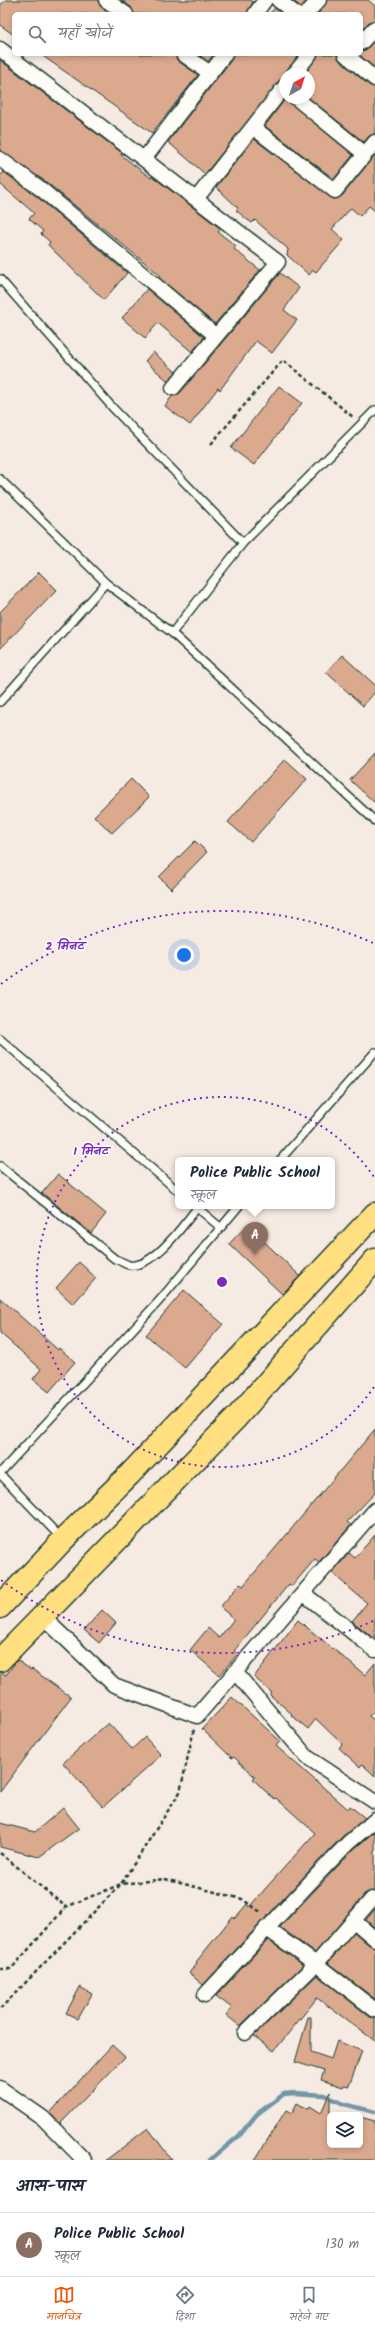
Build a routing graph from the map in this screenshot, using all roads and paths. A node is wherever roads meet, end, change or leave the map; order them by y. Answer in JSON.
{"nodes":[{"id":1,"x":106,"y":0,"type":"edge"},
{"id":2,"x":265,"y":0,"type":"edge"},
{"id":3,"x":278,"y":0,"type":"edge"},
{"id":4,"x":319,"y":0,"type":"edge"},
{"id":5,"x":123,"y":12,"type":"edge"},
{"id":6,"x":256,"y":12,"type":"edge"},
{"id":7,"x":293,"y":12,"type":"edge"},
{"id":8,"x":308,"y":12,"type":"edge"},
{"id":9,"x":375,"y":28,"type":"edge"},
{"id":10,"x":363,"y":41,"type":"edge"},
{"id":11,"x":0,"y":48,"type":"edge"},
{"id":12,"x":186,"y":56,"type":"edge"},
{"id":13,"x":223,"y":56,"type":"edge"},
{"id":14,"x":308,"y":56,"type":"edge"},
{"id":15,"x":349,"y":56,"type":"edge"},
{"id":16,"x":299,"y":68,"type":"edge"},
{"id":17,"x":210,"y":73,"type":"junction"},
{"id":18,"x":375,"y":78,"type":"edge"},
{"id":19,"x":279,"y":95,"type":"edge"},
{"id":20,"x":303,"y":104,"type":"edge"},
{"id":21,"x":254,"y":128,"type":"junction"},
{"id":22,"x":375,"y":142,"type":"edge"},
{"id":23,"x":365,"y":154,"type":"junction"},
{"id":24,"x":0,"y":159,"type":"edge"},
{"id":25,"x":144,"y":159,"type":"junction"},
{"id":26,"x":196,"y":199,"type":"junction"},
{"id":27,"x":0,"y":279,"type":"edge"},
{"id":28,"x":216,"y":336,"type":"junction"},
{"id":29,"x":173,"y":388,"type":"dead end"},
{"id":30,"x":375,"y":410,"type":"edge"},
{"id":31,"x":361,"y":424,"type":"junction"},
{"id":32,"x":211,"y":444,"type":"dead end"},
{"id":33,"x":0,"y":479,"type":"edge"},
{"id":34,"x":243,"y":543,"type":"junction"},
{"id":35,"x":106,"y":583,"type":"junction"},
{"id":36,"x":172,"y":633,"type":"junction"},
{"id":37,"x":0,"y":702,"type":"edge"},
{"id":38,"x":375,"y":821,"type":"edge"},
{"id":39,"x":0,"y":1039,"type":"edge"},
{"id":40,"x":375,"y":1052,"type":"edge"},
{"id":41,"x":283,"y":1157,"type":"edge"},
{"id":42,"x":0,"y":1166,"type":"edge"},
{"id":43,"x":175,"y":1188,"type":"edge"},
{"id":44,"x":194,"y":1209,"type":"edge"},
{"id":45,"x":198,"y":1209,"type":"edge"},
{"id":46,"x":236,"y":1209,"type":"edge"},
{"id":47,"x":375,"y":1214,"type":"edge"},
{"id":48,"x":220,"y":1227,"type":"junction"},
{"id":49,"x":371,"y":1272,"type":"edge"},
{"id":50,"x":0,"y":1474,"type":"edge"},
{"id":51,"x":375,"y":1510,"type":"edge"},
{"id":52,"x":63,"y":1540,"type":"junction"},
{"id":53,"x":304,"y":1594,"type":"junction"},
{"id":54,"x":0,"y":1607,"type":"edge"},
{"id":55,"x":42,"y":1616,"type":"junction"},
{"id":56,"x":375,"y":1650,"type":"edge"},
{"id":57,"x":0,"y":1660,"type":"edge"},
{"id":58,"x":236,"y":1673,"type":"junction"},
{"id":59,"x":197,"y":1716,"type":"junction"},
{"id":60,"x":375,"y":1802,"type":"edge"},
{"id":61,"x":375,"y":1820,"type":"edge"},
{"id":62,"x":0,"y":1853,"type":"edge"},
{"id":63,"x":121,"y":1884,"type":"junction"},
{"id":64,"x":372,"y":1899,"type":"dead end"},
{"id":65,"x":66,"y":1907,"type":"junction"},
{"id":66,"x":352,"y":1920,"type":"junction"},
{"id":67,"x":270,"y":1925,"type":"junction"},
{"id":68,"x":375,"y":1939,"type":"edge"},
{"id":69,"x":316,"y":1964,"type":"junction"},
{"id":70,"x":0,"y":1969,"type":"edge"},
{"id":71,"x":205,"y":1995,"type":"dead end"},
{"id":72,"x":0,"y":2009,"type":"edge"},
{"id":73,"x":375,"y":2010,"type":"edge"},
{"id":74,"x":245,"y":2033,"type":"dead end"},
{"id":75,"x":0,"y":2088,"type":"edge"},
{"id":76,"x":84,"y":2160,"type":"edge"}],
"edges":[{"from":1,"to":5,"type":"street"},
{"from":2,"to":6,"type":"street"},
{"from":3,"to":7,"type":"street"},
{"from":4,"to":8,"type":"street"},
{"from":9,"to":10,"type":"street"},
{"from":11,"to":25,"type":"street"},
{"from":12,"to":17,"type":"street"},
{"from":13,"to":17,"type":"street"},
{"from":14,"to":16,"type":"street"},
{"from":15,"to":18,"type":"street"},
{"from":17,"to":25,"type":"street"},
{"from":19,"to":21,"type":"street"},
{"from":20,"to":23,"type":"street"},
{"from":21,"to":23,"type":"street"},
{"from":21,"to":26,"type":"street"},
{"from":22,"to":23,"type":"street"},
{"from":24,"to":28,"type":"street"},
{"from":25,"to":26,"type":"street"},
{"from":26,"to":28,"type":"street"},
{"from":27,"to":34,"type":"lane"},
{"from":28,"to":29,"type":"street"},
{"from":30,"to":31,"type":"lane"},
{"from":31,"to":32,"type":"path"},
{"from":31,"to":34,"type":"lane"},
{"from":33,"to":35,"type":"lane"},
{"from":34,"to":36,"type":"lane"},
{"from":35,"to":36,"type":"lane"},
{"from":35,"to":37,"type":"lane"},
{"from":36,"to":38,"type":"lane"},
{"from":39,"to":43,"type":"lane"},
{"from":40,"to":41,"type":"lane"},
{"from":42,"to":44,"type":"lane"},
{"from":45,"to":48,"type":"lane"},
{"from":46,"to":48,"type":"lane"},
{"from":47,"to":52,"type":"main road"},
{"from":48,"to":50,"type":"lane"},
{"from":49,"to":55,"type":"main road"},
{"from":50,"to":52,"type":"lane"},
{"from":51,"to":53,"type":"street"},
{"from":52,"to":54,"type":"main road"},
{"from":53,"to":56,"type":"street"},
{"from":53,"to":58,"type":"street"},
{"from":55,"to":57,"type":"main road"},
{"from":55,"to":59,"type":"street"},
{"from":58,"to":59,"type":"street"},
{"from":58,"to":60,"type":"street"},
{"from":59,"to":63,"type":"path"},
{"from":61,"to":67,"type":"street"},
{"from":62,"to":65,"type":"path"},
{"from":63,"to":65,"type":"path"},
{"from":63,"to":67,"type":"path"},
{"from":63,"to":72,"type":"path"},
{"from":64,"to":66,"type":"street"},
{"from":65,"to":70,"type":"path"},
{"from":66,"to":68,"type":"street"},
{"from":66,"to":69,"type":"street"},
{"from":67,"to":69,"type":"street"},
{"from":67,"to":71,"type":"street"},
{"from":69,"to":73,"type":"street"},
{"from":69,"to":74,"type":"street"},
{"from":75,"to":76,"type":"street"}]}
